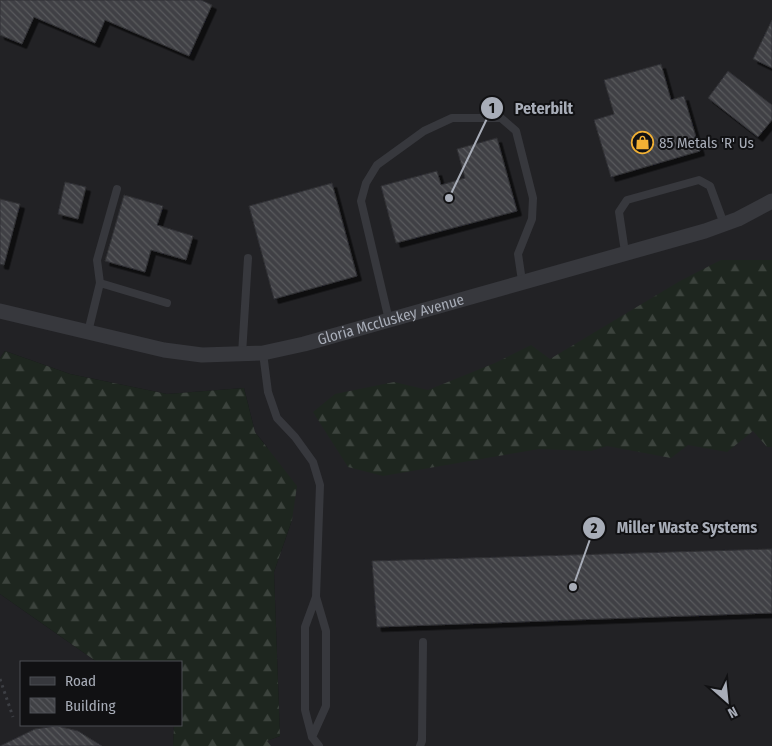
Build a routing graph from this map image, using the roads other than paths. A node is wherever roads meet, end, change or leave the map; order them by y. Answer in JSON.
{"nodes":[{"id":1,"x":117,"y":189,"type":"dead end"},
{"id":2,"x":772,"y":201,"type":"edge"},
{"id":3,"x":724,"y":224,"type":"junction"},
{"id":4,"x":625,"y":252,"type":"junction"},
{"id":5,"x":248,"y":258,"type":"dead end"},
{"id":6,"x":522,"y":281,"type":"junction"},
{"id":7,"x":100,"y":283,"type":"junction"},
{"id":8,"x":166,"y":303,"type":"dead end"},
{"id":9,"x":0,"y":311,"type":"edge"},
{"id":10,"x":389,"y":320,"type":"junction"},
{"id":11,"x":88,"y":332,"type":"junction"},
{"id":12,"x":263,"y":353,"type":"junction"},
{"id":13,"x":242,"y":354,"type":"junction"},
{"id":14,"x":316,"y":597,"type":"junction"},
{"id":15,"x":423,"y":642,"type":"dead end"},
{"id":16,"x":312,"y":737,"type":"junction"},
{"id":17,"x":319,"y":746,"type":"edge"},
{"id":18,"x":420,"y":746,"type":"edge"}],
"edges":[{"from":1,"to":7,"type":"lane"},
{"from":2,"to":3,"type":"street","name":"Gloria Mccluskey Avenue"},
{"from":3,"to":4,"type":"street","name":"Gloria Mccluskey Avenue"},
{"from":3,"to":4,"type":"lane"},
{"from":4,"to":6,"type":"street","name":"Gloria Mccluskey Avenue"},
{"from":5,"to":13,"type":"lane"},
{"from":6,"to":10,"type":"street","name":"Gloria Mccluskey Avenue"},
{"from":6,"to":10,"type":"lane"},
{"from":7,"to":8,"type":"lane"},
{"from":7,"to":11,"type":"lane"},
{"from":9,"to":11,"type":"street","name":"Gloria Mccluskey Avenue"},
{"from":10,"to":12,"type":"street","name":"Gloria Mccluskey Avenue"},
{"from":11,"to":13,"type":"street","name":"Gloria Mccluskey Avenue"},
{"from":12,"to":13,"type":"street","name":"Gloria Mccluskey Avenue"},
{"from":12,"to":14,"type":"lane"},
{"from":14,"to":16,"type":"lane"},
{"from":14,"to":16,"type":"lane"},
{"from":15,"to":18,"type":"lane"},
{"from":16,"to":17,"type":"lane"}]}
